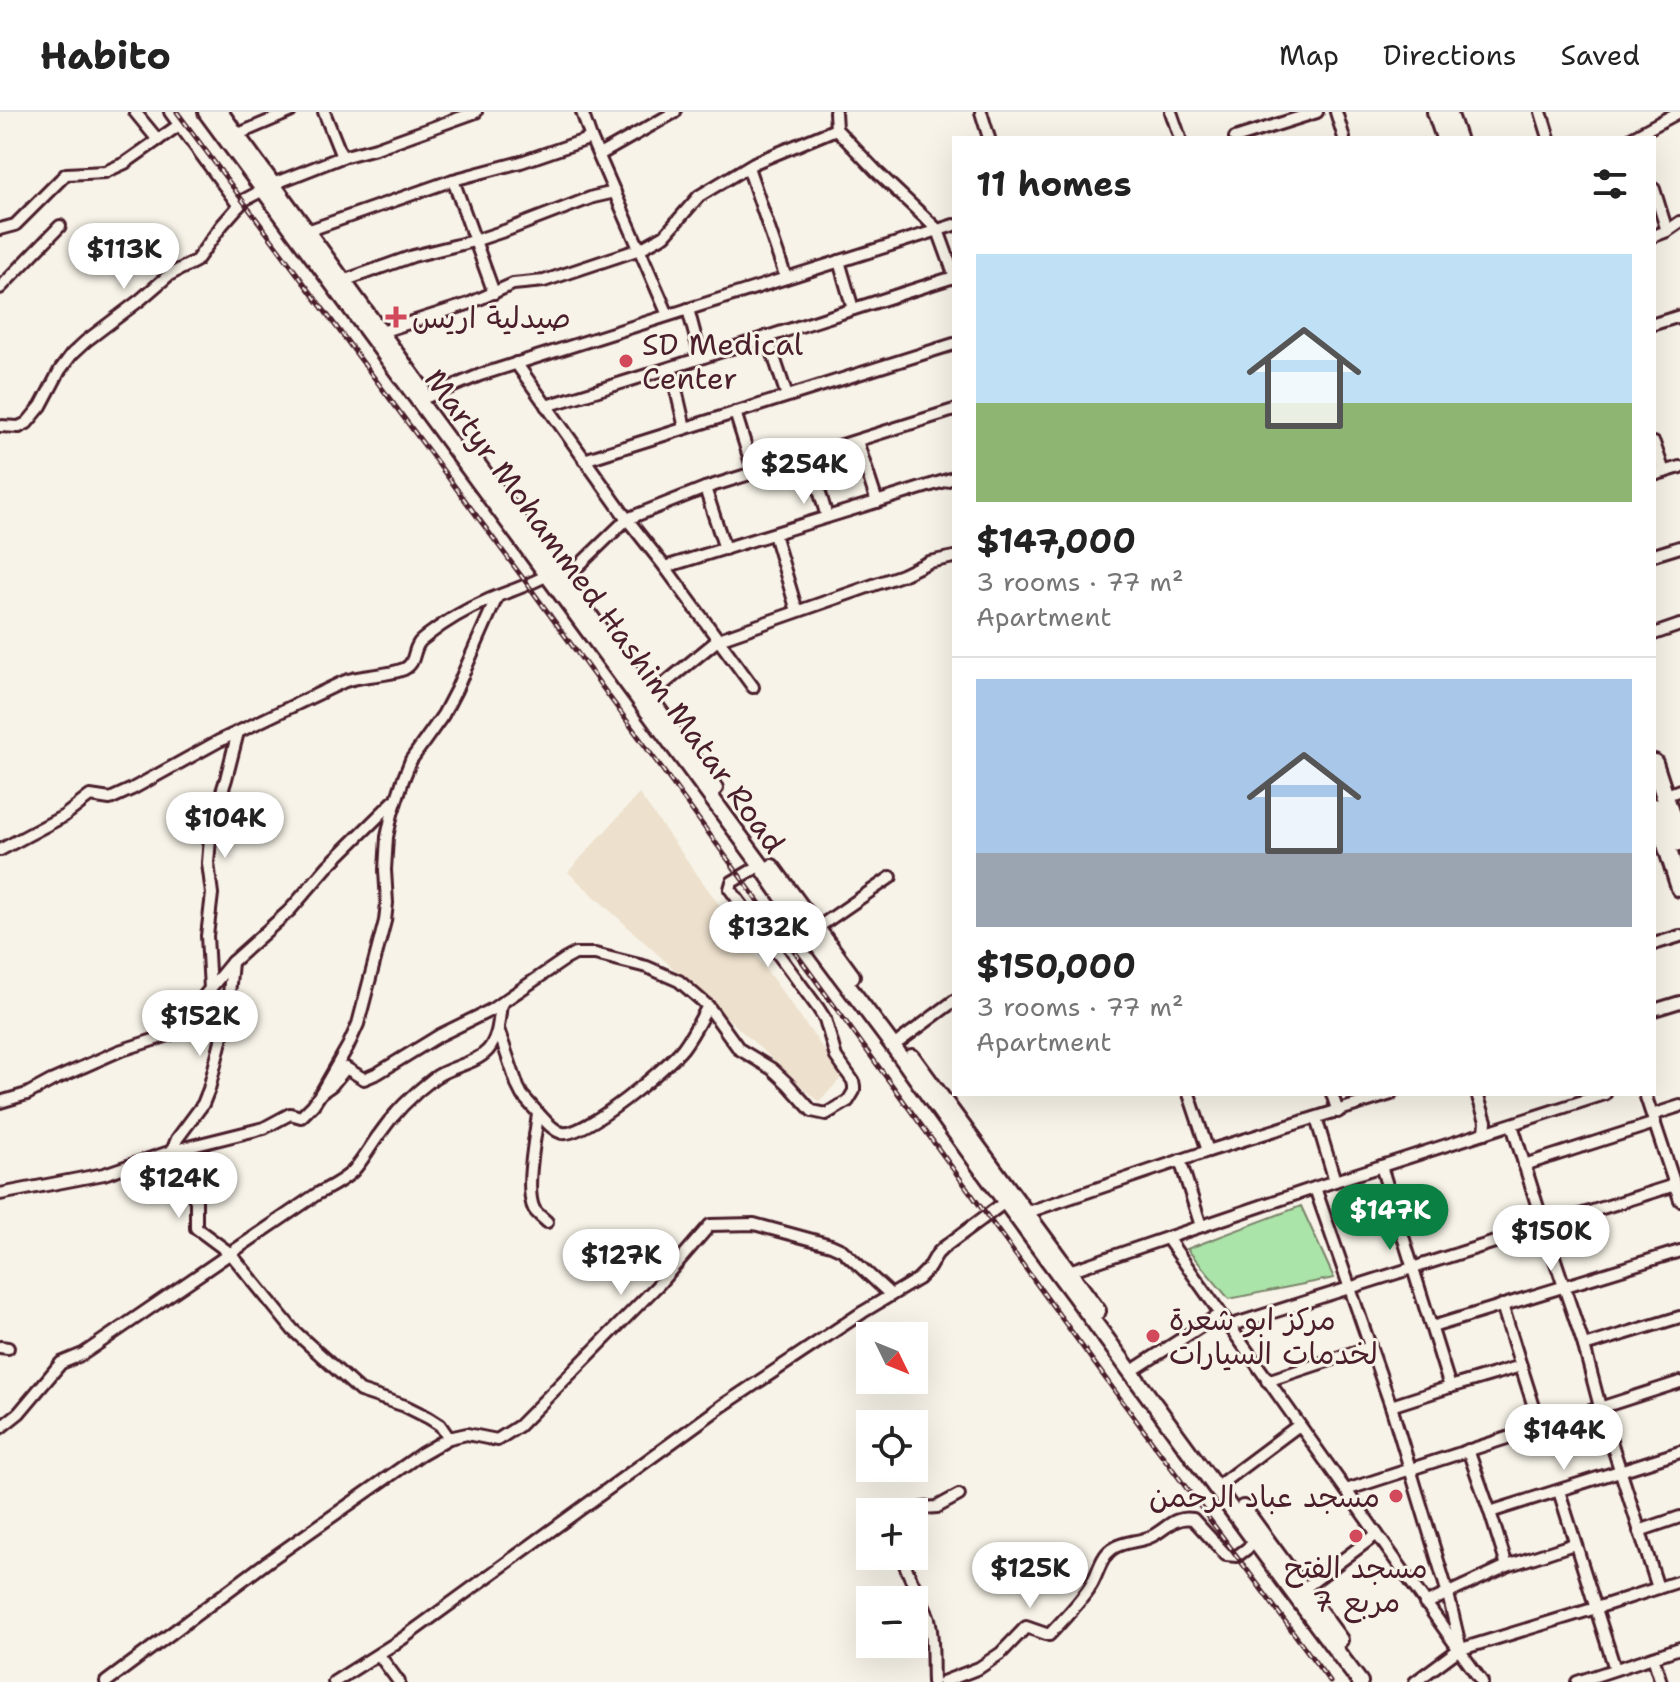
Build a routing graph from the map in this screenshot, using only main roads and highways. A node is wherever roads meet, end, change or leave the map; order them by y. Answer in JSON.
{"nodes":[{"id":1,"x":206,"y":112,"type":"edge"},
{"id":2,"x":220,"y":112,"type":"edge"},
{"id":3,"x":1436,"y":112,"type":"edge"},
{"id":4,"x":1448,"y":112,"type":"edge"},
{"id":5,"x":1444,"y":136,"type":"edge"},
{"id":6,"x":1456,"y":136,"type":"edge"},
{"id":7,"x":268,"y":187,"type":"junction"},
{"id":8,"x":556,"y":575,"type":"junction"},
{"id":9,"x":1656,"y":769,"type":"edge"},
{"id":10,"x":1666,"y":798,"type":"edge"},
{"id":11,"x":1658,"y":834,"type":"edge"},
{"id":12,"x":1680,"y":843,"type":"edge"},
{"id":13,"x":1680,"y":888,"type":"edge"},
{"id":14,"x":1298,"y":1592,"type":"junction"},
{"id":15,"x":1360,"y":1682,"type":"edge"},
{"id":16,"x":1371,"y":1682,"type":"edge"}],
"edges":[{"from":1,"to":7,"type":"main road","name":"Martyr Mohammed Hashim Matar Road"},
{"from":2,"to":7,"type":"main road","name":"Martyr Mohammed Hashim Matar Road"},
{"from":3,"to":5,"type":"highway"},
{"from":4,"to":6,"type":"highway"},
{"from":7,"to":8,"type":"main road","name":"Martyr Mohammed Hashim Matar Road"},
{"from":7,"to":8,"type":"main road","name":"Martyr Mohammed Hashim Matar Road"},
{"from":8,"to":14,"type":"main road","name":"Martyr Mohammed Hashim Matar Road"},
{"from":8,"to":14,"type":"main road","name":"Martyr Mohammed Hashim Matar Road"},
{"from":9,"to":10,"type":"highway"},
{"from":10,"to":11,"type":"highway"},
{"from":10,"to":12,"type":"highway"},
{"from":11,"to":13,"type":"highway"},
{"from":14,"to":15,"type":"main road","name":"Martyr Mohammed Hashim Matar Road"},
{"from":14,"to":16,"type":"main road","name":"Martyr Mohammed Hashim Matar Road"}]}
